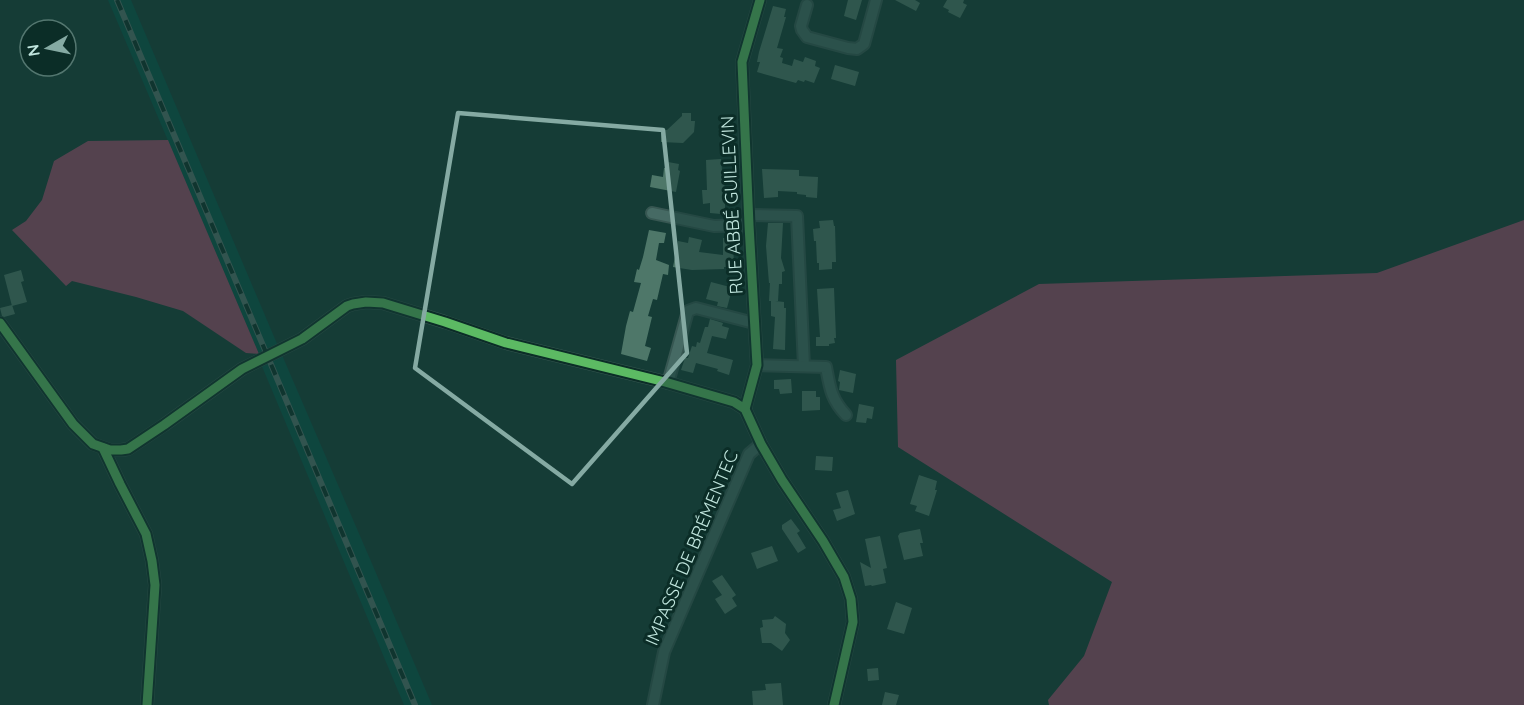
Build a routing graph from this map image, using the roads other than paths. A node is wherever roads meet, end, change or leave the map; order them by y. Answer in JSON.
{"nodes":[{"id":1,"x":760,"y":0,"type":"edge"},
{"id":2,"x":876,"y":0,"type":"edge"},
{"id":3,"x":807,"y":5,"type":"dead end"},
{"id":4,"x":652,"y":213,"type":"dead end"},
{"id":5,"x":749,"y":220,"type":"junction"},
{"id":6,"x":0,"y":323,"type":"edge"},
{"id":7,"x":754,"y":323,"type":"junction"},
{"id":8,"x":757,"y":365,"type":"junction"},
{"id":9,"x":804,"y":366,"type":"junction"},
{"id":10,"x":668,"y":383,"type":"junction"},
{"id":11,"x":745,"y":409,"type":"junction"},
{"id":12,"x":846,"y":415,"type":"dead end"},
{"id":13,"x":761,"y":444,"type":"junction"},
{"id":14,"x":103,"y":448,"type":"junction"},
{"id":15,"x":147,"y":705,"type":"edge"},
{"id":16,"x":652,"y":705,"type":"edge"},
{"id":17,"x":834,"y":705,"type":"edge"}],
"edges":[{"from":1,"to":5,"type":"street","name":"RUE ABBÉ GUILLEVIN"},
{"from":2,"to":3,"type":"street"},
{"from":4,"to":5,"type":"street"},
{"from":5,"to":7,"type":"street","name":"RUE ABBÉ GUILLEVIN"},
{"from":5,"to":9,"type":"street"},
{"from":6,"to":14,"type":"street"},
{"from":7,"to":8,"type":"street","name":"RUE ABBÉ GUILLEVIN"},
{"from":7,"to":10,"type":"street"},
{"from":8,"to":9,"type":"street"},
{"from":8,"to":11,"type":"street","name":"RUE ABBÉ GUILLEVIN"},
{"from":9,"to":12,"type":"street"},
{"from":10,"to":11,"type":"street"},
{"from":10,"to":14,"type":"street"},
{"from":11,"to":13,"type":"street"},
{"from":13,"to":16,"type":"street","name":"IMPASSE DE BRÉMENTEC"},
{"from":13,"to":17,"type":"street"},
{"from":14,"to":15,"type":"street"}]}
